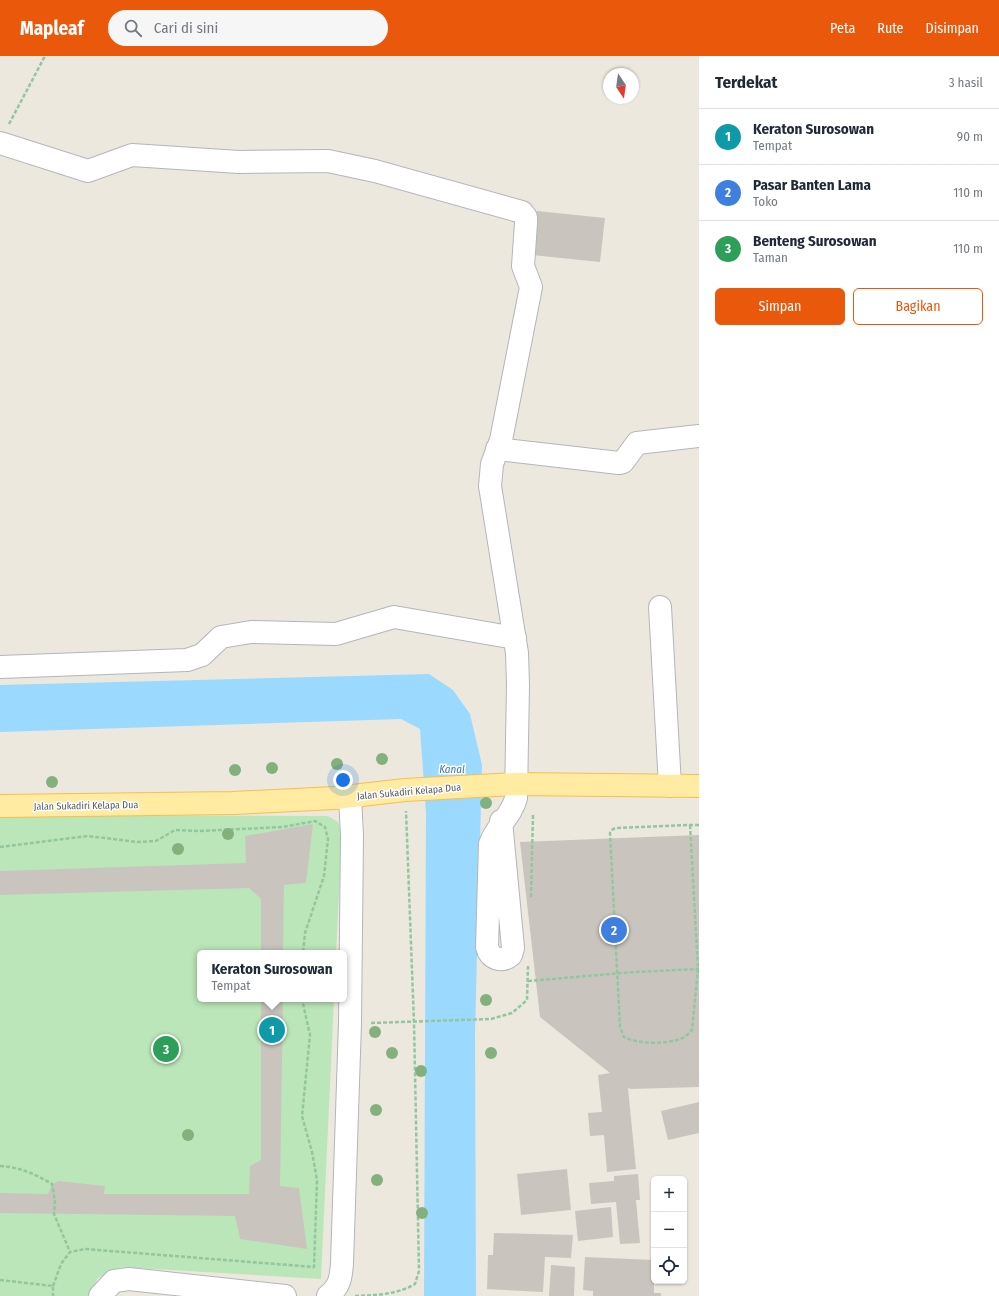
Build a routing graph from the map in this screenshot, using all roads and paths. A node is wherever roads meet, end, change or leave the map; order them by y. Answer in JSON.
{"nodes":[{"id":1,"x":45,"y":56,"type":"edge"},
{"id":2,"x":3,"y":136,"type":"edge"},
{"id":3,"x":699,"y":436,"type":"edge"},
{"id":4,"x":497,"y":449,"type":"junction"},
{"id":5,"x":660,"y":607,"type":"dead end"},
{"id":6,"x":515,"y":638,"type":"junction"},
{"id":7,"x":0,"y":667,"type":"edge"},
{"id":8,"x":516,"y":784,"type":"junction"},
{"id":9,"x":670,"y":786,"type":"junction"},
{"id":10,"x":699,"y":786,"type":"edge"},
{"id":11,"x":412,"y":790,"type":"junction"},
{"id":12,"x":350,"y":796,"type":"junction"},
{"id":13,"x":0,"y":806,"type":"edge"},
{"id":14,"x":501,"y":821,"type":"junction"},
{"id":15,"x":690,"y":825,"type":"junction"},
{"id":16,"x":699,"y":825,"type":"edge"},
{"id":17,"x":0,"y":847,"type":"edge"},
{"id":18,"x":303,"y":950,"type":"edge"},
{"id":19,"x":699,"y":969,"type":"edge"},
{"id":20,"x":616,"y":974,"type":"junction"},
{"id":21,"x":528,"y":981,"type":"dead end"},
{"id":22,"x":303,"y":1002,"type":"edge"},
{"id":23,"x":490,"y":1019,"type":"dead end"},
{"id":24,"x":350,"y":1023,"type":"junction"},
{"id":25,"x":414,"y":1023,"type":"junction"},
{"id":26,"x":0,"y":1166,"type":"edge"},
{"id":27,"x":70,"y":1252,"type":"junction"},
{"id":28,"x":0,"y":1280,"type":"edge"},
{"id":29,"x":53,"y":1286,"type":"junction"},
{"id":30,"x":53,"y":1296,"type":"edge"},
{"id":31,"x":100,"y":1296,"type":"edge"},
{"id":32,"x":285,"y":1296,"type":"edge"},
{"id":33,"x":328,"y":1296,"type":"edge"},
{"id":34,"x":352,"y":1296,"type":"edge"}],
"edges":[{"from":1,"to":2,"type":"path"},
{"from":2,"to":4,"type":"street"},
{"from":3,"to":4,"type":"street"},
{"from":4,"to":6,"type":"street"},
{"from":5,"to":9,"type":"street"},
{"from":6,"to":7,"type":"street"},
{"from":6,"to":8,"type":"street"},
{"from":8,"to":9,"type":"main road","name":"Jalan Sukadiri Kelapa Dua"},
{"from":8,"to":11,"type":"main road","name":"Jalan Sukadiri Kelapa Dua"},
{"from":8,"to":14,"type":"street"},
{"from":9,"to":10,"type":"main road","name":"Jalan Sukadiri Kelapa Dua"},
{"from":11,"to":12,"type":"main road","name":"Jalan Sukadiri Kelapa Dua"},
{"from":11,"to":25,"type":"path"},
{"from":12,"to":13,"type":"main road","name":"Jalan Sukadiri Kelapa Dua"},
{"from":12,"to":24,"type":"street"},
{"from":14,"to":14,"type":"street"},
{"from":15,"to":16,"type":"path"},
{"from":15,"to":19,"type":"path"},
{"from":15,"to":20,"type":"path"},
{"from":17,"to":18,"type":"path"},
{"from":19,"to":20,"type":"path"},
{"from":19,"to":20,"type":"path"},
{"from":20,"to":21,"type":"path"},
{"from":22,"to":27,"type":"path"},
{"from":23,"to":25,"type":"path"},
{"from":24,"to":25,"type":"path"},
{"from":24,"to":33,"type":"street"},
{"from":25,"to":34,"type":"path"},
{"from":26,"to":27,"type":"path"},
{"from":27,"to":29,"type":"path"},
{"from":28,"to":29,"type":"path"},
{"from":29,"to":30,"type":"path"},
{"from":31,"to":32,"type":"street"}]}
